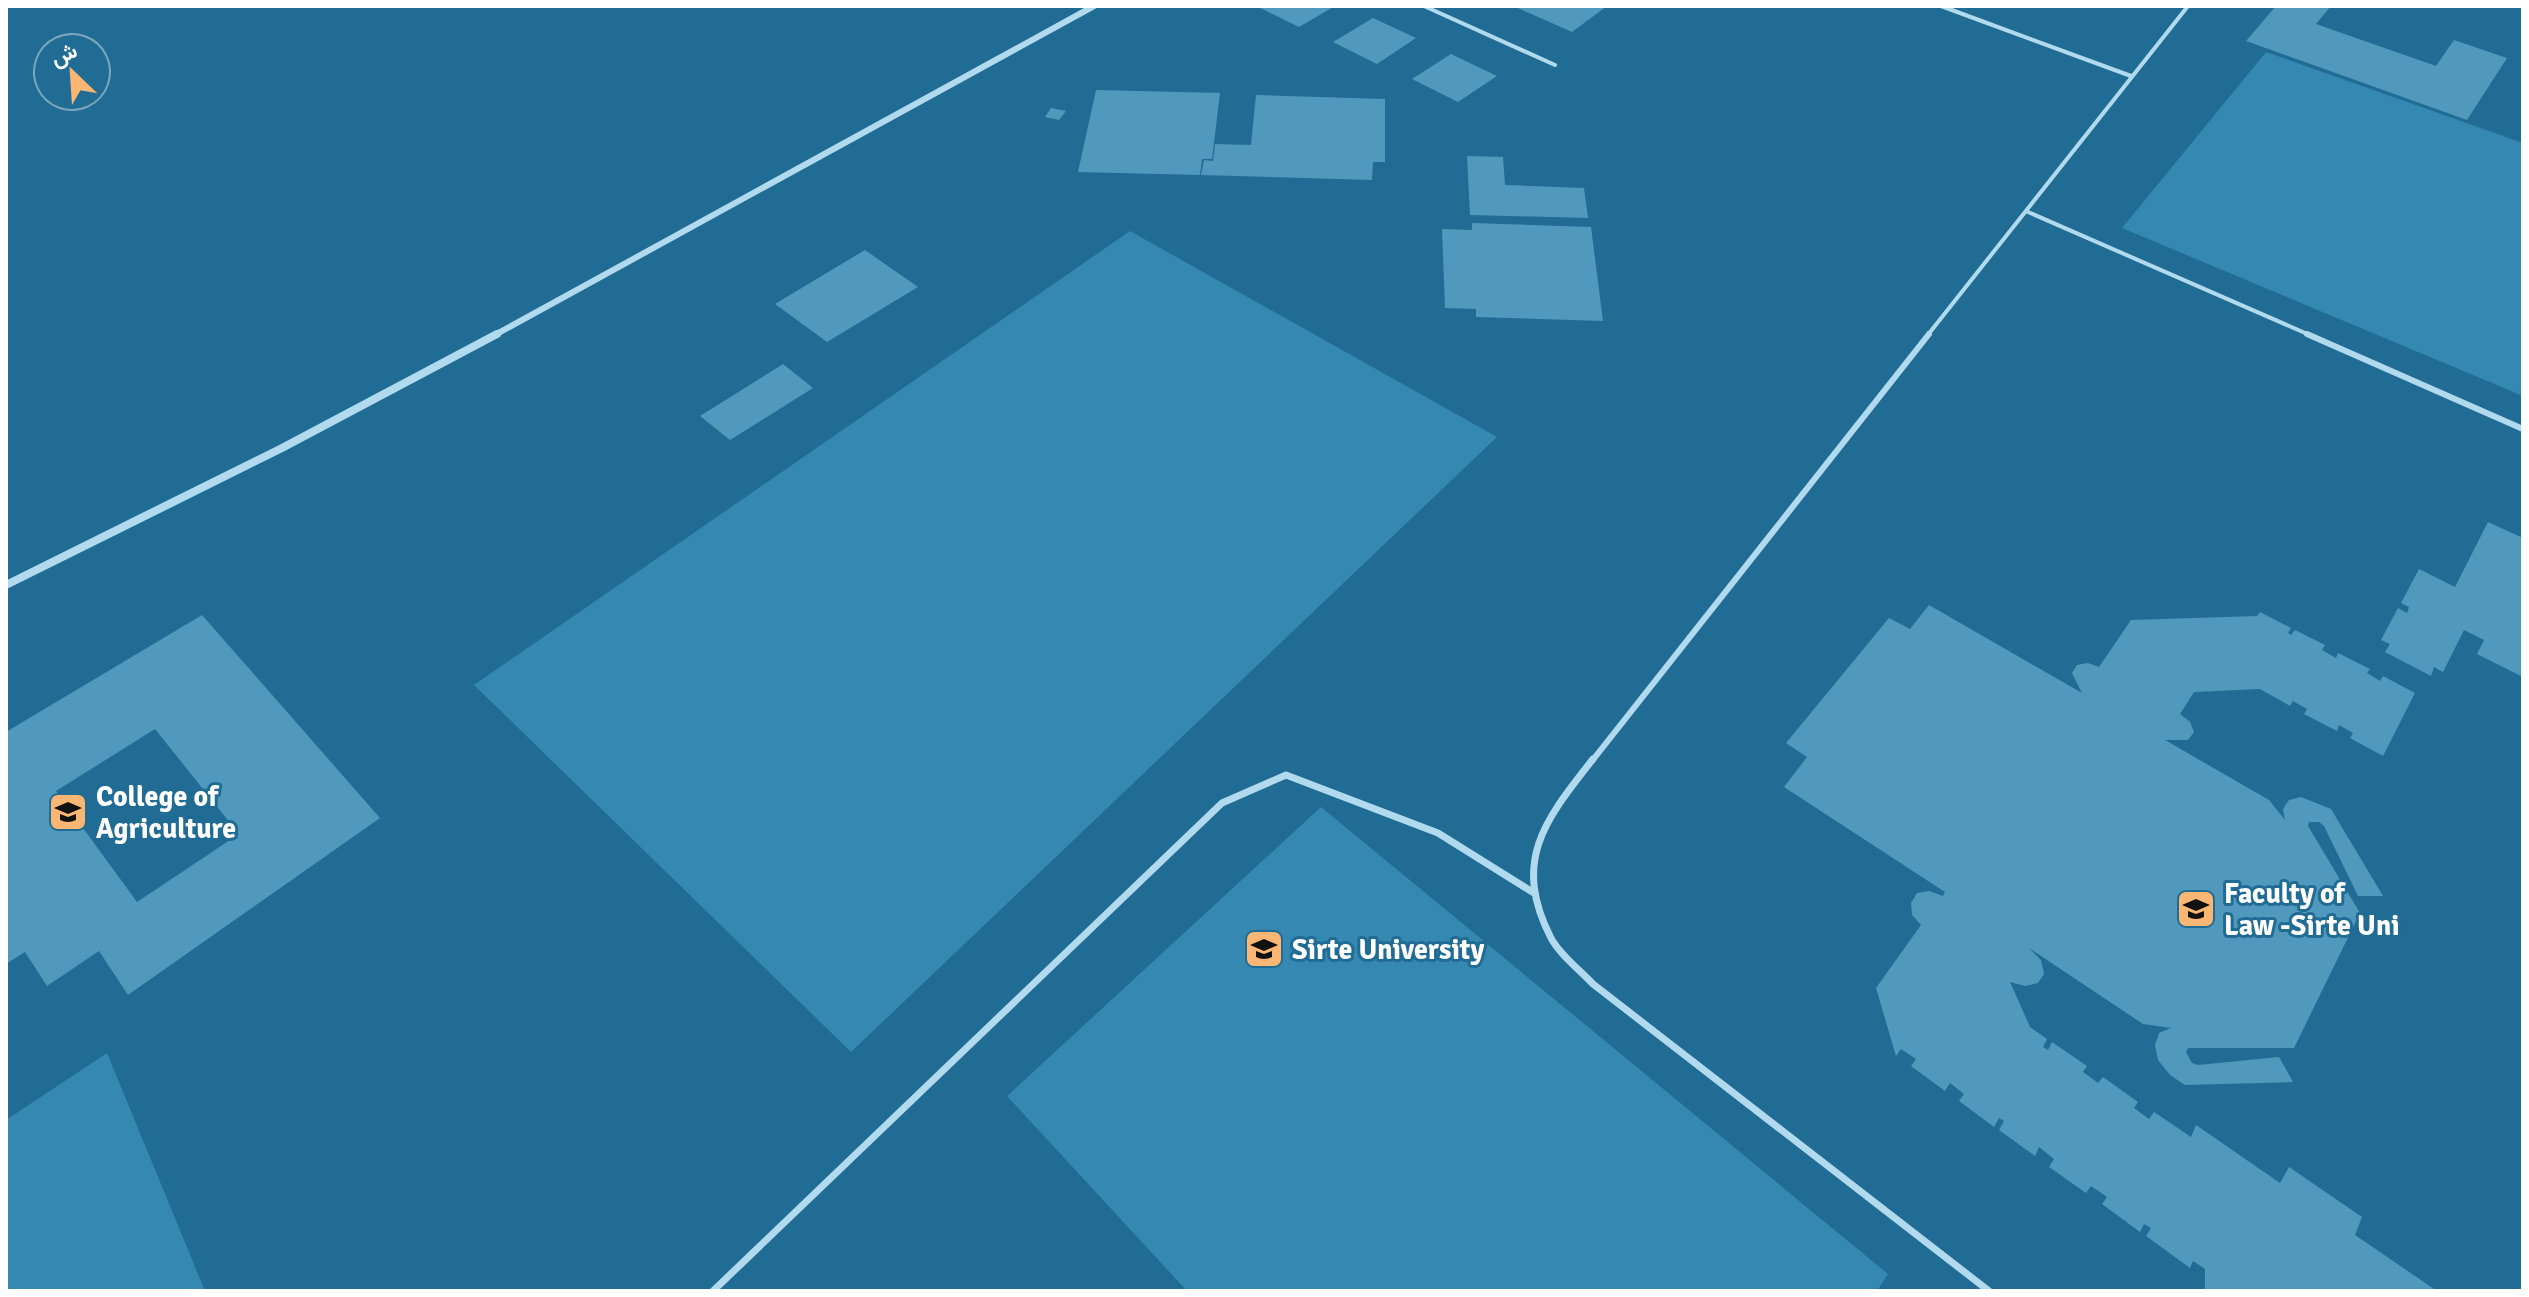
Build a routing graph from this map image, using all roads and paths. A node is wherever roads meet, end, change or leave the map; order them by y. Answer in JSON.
{"nodes":[{"id":1,"x":1094,"y":6,"type":"edge"},
{"id":2,"x":1424,"y":6,"type":"edge"},
{"id":3,"x":1941,"y":6,"type":"edge"},
{"id":4,"x":2188,"y":6,"type":"edge"},
{"id":5,"x":1555,"y":65,"type":"dead end"},
{"id":6,"x":2131,"y":76,"type":"junction"},
{"id":7,"x":2028,"y":212,"type":"junction"},
{"id":8,"x":2523,"y":429,"type":"edge"},
{"id":9,"x":6,"y":585,"type":"edge"},
{"id":10,"x":1534,"y":893,"type":"junction"},
{"id":11,"x":713,"y":1291,"type":"edge"},
{"id":12,"x":1989,"y":1291,"type":"edge"}],
"edges":[{"from":1,"to":9,"type":"street"},
{"from":2,"to":5,"type":"lane"},
{"from":3,"to":6,"type":"lane"},
{"from":4,"to":6,"type":"lane"},
{"from":6,"to":7,"type":"lane"},
{"from":7,"to":8,"type":"lane"},
{"from":7,"to":10,"type":"lane"},
{"from":10,"to":11,"type":"lane"},
{"from":10,"to":12,"type":"lane"}]}
